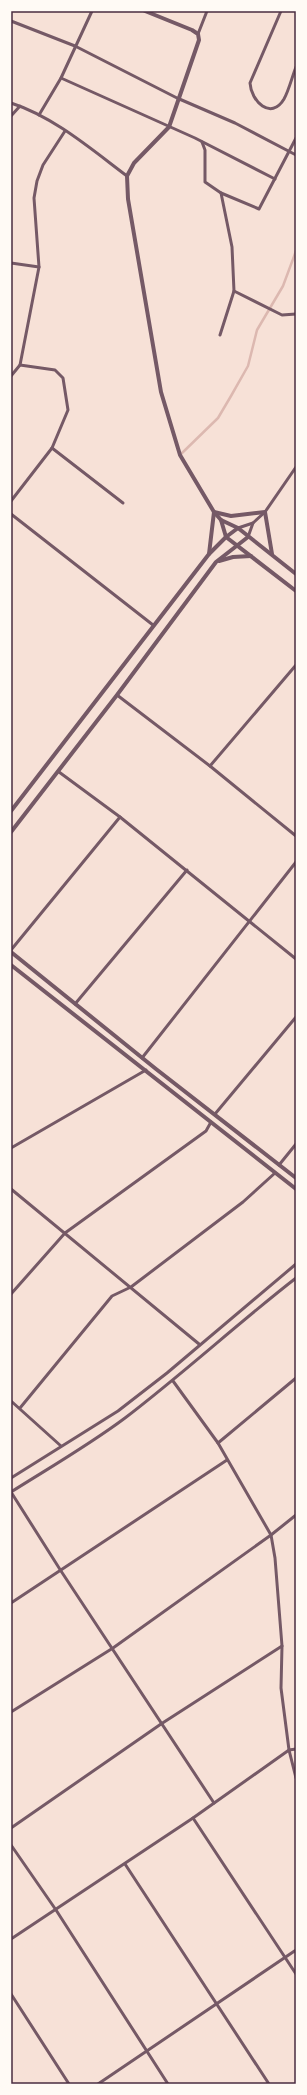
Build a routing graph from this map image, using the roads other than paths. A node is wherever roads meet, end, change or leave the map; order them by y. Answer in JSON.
{"nodes":[{"id":1,"x":92,"y":11,"type":"edge"},
{"id":2,"x":145,"y":11,"type":"edge"},
{"id":3,"x":207,"y":11,"type":"edge"},
{"id":4,"x":281,"y":11,"type":"edge"},
{"id":5,"x":11,"y":21,"type":"edge"},
{"id":6,"x":198,"y":34,"type":"junction"},
{"id":7,"x":75,"y":46,"type":"junction"},
{"id":8,"x":296,"y":67,"type":"edge"},
{"id":9,"x":61,"y":78,"type":"junction"},
{"id":10,"x":178,"y":98,"type":"junction"},
{"id":11,"x":11,"y":103,"type":"edge"},
{"id":12,"x":20,"y":106,"type":"junction"},
{"id":13,"x":39,"y":115,"type":"junction"},
{"id":14,"x":11,"y":116,"type":"edge"},
{"id":15,"x":168,"y":127,"type":"junction"},
{"id":16,"x":65,"y":131,"type":"junction"},
{"id":17,"x":296,"y":138,"type":"edge"},
{"id":18,"x":202,"y":142,"type":"junction"},
{"id":19,"x":290,"y":152,"type":"junction"},
{"id":20,"x":296,"y":155,"type":"edge"},
{"id":21,"x":127,"y":176,"type":"junction"},
{"id":22,"x":275,"y":179,"type":"junction"},
{"id":23,"x":221,"y":193,"type":"junction"},
{"id":24,"x":11,"y":263,"type":"edge"},
{"id":25,"x":39,"y":267,"type":"junction"},
{"id":26,"x":234,"y":291,"type":"junction"},
{"id":27,"x":296,"y":314,"type":"edge"},
{"id":28,"x":220,"y":335,"type":"dead end"},
{"id":29,"x":20,"y":365,"type":"junction"},
{"id":30,"x":11,"y":376,"type":"edge"},
{"id":31,"x":52,"y":448,"type":"junction"},
{"id":32,"x":296,"y":467,"type":"edge"},
{"id":33,"x":11,"y":501,"type":"edge"},
{"id":34,"x":123,"y":503,"type":"dead end"},
{"id":35,"x":214,"y":512,"type":"junction"},
{"id":36,"x":265,"y":512,"type":"junction"},
{"id":37,"x":11,"y":514,"type":"edge"},
{"id":38,"x":221,"y":520,"type":"junction"},
{"id":39,"x":253,"y":523,"type":"junction"},
{"id":40,"x":238,"y":528,"type":"junction"},
{"id":41,"x":248,"y":536,"type":"junction"},
{"id":42,"x":226,"y":537,"type":"junction"},
{"id":43,"x":236,"y":545,"type":"junction"},
{"id":44,"x":209,"y":554,"type":"junction"},
{"id":45,"x":272,"y":554,"type":"junction"},
{"id":46,"x":250,"y":556,"type":"junction"},
{"id":47,"x":216,"y":562,"type":"junction"},
{"id":48,"x":296,"y":574,"type":"edge"},
{"id":49,"x":296,"y":591,"type":"edge"},
{"id":50,"x":153,"y":625,"type":"junction"},
{"id":51,"x":296,"y":665,"type":"edge"},
{"id":52,"x":117,"y":695,"type":"junction"},
{"id":53,"x":210,"y":766,"type":"junction"},
{"id":54,"x":59,"y":772,"type":"junction"},
{"id":55,"x":11,"y":811,"type":"edge"},
{"id":56,"x":120,"y":817,"type":"junction"},
{"id":57,"x":11,"y":832,"type":"edge"},
{"id":58,"x":296,"y":836,"type":"edge"},
{"id":59,"x":296,"y":862,"type":"edge"},
{"id":60,"x":187,"y":870,"type":"junction"},
{"id":61,"x":251,"y":921,"type":"junction"},
{"id":62,"x":11,"y":951,"type":"edge"},
{"id":63,"x":296,"y":959,"type":"edge"},
{"id":64,"x":11,"y":965,"type":"edge"},
{"id":65,"x":75,"y":1005,"type":"junction"},
{"id":66,"x":296,"y":1017,"type":"edge"},
{"id":67,"x":142,"y":1058,"type":"junction"},
{"id":68,"x":146,"y":1070,"type":"junction"},
{"id":69,"x":216,"y":1114,"type":"junction"},
{"id":70,"x":212,"y":1122,"type":"junction"},
{"id":71,"x":296,"y":1144,"type":"edge"},
{"id":72,"x":11,"y":1148,"type":"edge"},
{"id":73,"x":279,"y":1165,"type":"junction"},
{"id":74,"x":275,"y":1173,"type":"junction"},
{"id":75,"x":296,"y":1178,"type":"edge"},
{"id":76,"x":11,"y":1189,"type":"edge"},
{"id":77,"x":296,"y":1189,"type":"edge"},
{"id":78,"x":65,"y":1233,"type":"junction"},
{"id":79,"x":296,"y":1264,"type":"edge"},
{"id":80,"x":296,"y":1278,"type":"edge"},
{"id":81,"x":131,"y":1287,"type":"junction"},
{"id":82,"x":11,"y":1294,"type":"edge"},
{"id":83,"x":199,"y":1344,"type":"junction"},
{"id":84,"x":296,"y":1378,"type":"edge"},
{"id":85,"x":173,"y":1381,"type":"junction"},
{"id":86,"x":11,"y":1402,"type":"edge"},
{"id":87,"x":20,"y":1408,"type":"junction"},
{"id":88,"x":218,"y":1443,"type":"junction"},
{"id":89,"x":61,"y":1446,"type":"junction"},
{"id":90,"x":227,"y":1460,"type":"junction"},
{"id":91,"x":11,"y":1478,"type":"edge"},
{"id":92,"x":11,"y":1492,"type":"edge"},
{"id":93,"x":296,"y":1514,"type":"edge"},
{"id":94,"x":271,"y":1535,"type":"junction"},
{"id":95,"x":60,"y":1571,"type":"junction"},
{"id":96,"x":11,"y":1603,"type":"edge"},
{"id":97,"x":282,"y":1646,"type":"junction"},
{"id":98,"x":113,"y":1648,"type":"junction"},
{"id":99,"x":11,"y":1712,"type":"edge"},
{"id":100,"x":161,"y":1724,"type":"junction"},
{"id":101,"x":296,"y":1749,"type":"edge"},
{"id":102,"x":289,"y":1750,"type":"junction"},
{"id":103,"x":296,"y":1778,"type":"edge"},
{"id":104,"x":214,"y":1803,"type":"junction"},
{"id":105,"x":193,"y":1818,"type":"junction"},
{"id":106,"x":11,"y":1828,"type":"edge"},
{"id":107,"x":11,"y":1845,"type":"edge"},
{"id":108,"x":125,"y":1864,"type":"junction"},
{"id":109,"x":56,"y":1910,"type":"junction"},
{"id":110,"x":11,"y":1939,"type":"edge"},
{"id":111,"x":296,"y":1950,"type":"edge"},
{"id":112,"x":285,"y":1958,"type":"junction"},
{"id":113,"x":296,"y":1974,"type":"edge"},
{"id":114,"x":11,"y":1994,"type":"edge"},
{"id":115,"x":215,"y":2004,"type":"junction"},
{"id":116,"x":146,"y":2051,"type":"junction"},
{"id":117,"x":69,"y":2084,"type":"edge"},
{"id":118,"x":98,"y":2084,"type":"edge"},
{"id":119,"x":168,"y":2084,"type":"edge"},
{"id":120,"x":268,"y":2084,"type":"edge"}],
"edges":[{"from":1,"to":7,"type":"street"},
{"from":2,"to":6,"type":"street"},
{"from":3,"to":6,"type":"street"},
{"from":4,"to":8,"type":"street"},
{"from":5,"to":7,"type":"street"},
{"from":6,"to":10,"type":"street"},
{"from":7,"to":9,"type":"street"},
{"from":7,"to":10,"type":"street"},
{"from":9,"to":13,"type":"street"},
{"from":9,"to":15,"type":"street"},
{"from":10,"to":15,"type":"street"},
{"from":10,"to":19,"type":"street"},
{"from":11,"to":12,"type":"street"},
{"from":12,"to":13,"type":"street"},
{"from":12,"to":14,"type":"street"},
{"from":13,"to":16,"type":"street"},
{"from":15,"to":18,"type":"street"},
{"from":15,"to":21,"type":"street"},
{"from":16,"to":21,"type":"street"},
{"from":16,"to":25,"type":"street"},
{"from":17,"to":19,"type":"street"},
{"from":18,"to":22,"type":"street"},
{"from":18,"to":23,"type":"street"},
{"from":19,"to":20,"type":"street"},
{"from":19,"to":22,"type":"street"},
{"from":21,"to":35,"type":"street"},
{"from":22,"to":23,"type":"street"},
{"from":23,"to":26,"type":"street"},
{"from":24,"to":25,"type":"street"},
{"from":25,"to":29,"type":"street"},
{"from":26,"to":27,"type":"street"},
{"from":26,"to":28,"type":"street"},
{"from":29,"to":30,"type":"street"},
{"from":29,"to":31,"type":"street"},
{"from":31,"to":33,"type":"street"},
{"from":31,"to":34,"type":"street"},
{"from":32,"to":36,"type":"street"},
{"from":35,"to":36,"type":"street"},
{"from":35,"to":38,"type":"street"},
{"from":35,"to":44,"type":"street"},
{"from":36,"to":39,"type":"street"},
{"from":36,"to":45,"type":"street"},
{"from":37,"to":50,"type":"street"},
{"from":38,"to":40,"type":"street"},
{"from":38,"to":42,"type":"street"},
{"from":39,"to":40,"type":"street"},
{"from":39,"to":41,"type":"street"},
{"from":40,"to":41,"type":"street"},
{"from":40,"to":42,"type":"street"},
{"from":41,"to":43,"type":"street"},
{"from":41,"to":45,"type":"street"},
{"from":42,"to":43,"type":"street"},
{"from":42,"to":44,"type":"street"},
{"from":43,"to":46,"type":"street"},
{"from":43,"to":47,"type":"street"},
{"from":44,"to":50,"type":"street"},
{"from":45,"to":48,"type":"street"},
{"from":46,"to":47,"type":"street"},
{"from":46,"to":49,"type":"street"},
{"from":47,"to":52,"type":"street"},
{"from":50,"to":55,"type":"street"},
{"from":51,"to":53,"type":"street"},
{"from":52,"to":53,"type":"street"},
{"from":52,"to":54,"type":"street"},
{"from":53,"to":58,"type":"street"},
{"from":54,"to":56,"type":"street"},
{"from":54,"to":57,"type":"street"},
{"from":56,"to":60,"type":"street"},
{"from":56,"to":62,"type":"street"},
{"from":59,"to":61,"type":"street"},
{"from":60,"to":61,"type":"street"},
{"from":60,"to":65,"type":"street"},
{"from":61,"to":63,"type":"street"},
{"from":61,"to":67,"type":"street"},
{"from":62,"to":65,"type":"street"},
{"from":64,"to":68,"type":"street"},
{"from":65,"to":67,"type":"street"},
{"from":66,"to":69,"type":"street"},
{"from":67,"to":69,"type":"street"},
{"from":68,"to":70,"type":"street"},
{"from":68,"to":72,"type":"street"},
{"from":69,"to":73,"type":"street"},
{"from":70,"to":74,"type":"street"},
{"from":70,"to":78,"type":"street"},
{"from":71,"to":73,"type":"street"},
{"from":73,"to":75,"type":"street"},
{"from":74,"to":77,"type":"street"},
{"from":74,"to":81,"type":"street"},
{"from":76,"to":78,"type":"street"},
{"from":78,"to":81,"type":"street"},
{"from":78,"to":82,"type":"street"},
{"from":79,"to":83,"type":"street"},
{"from":80,"to":85,"type":"street"},
{"from":81,"to":83,"type":"street"},
{"from":81,"to":87,"type":"street"},
{"from":83,"to":89,"type":"street"},
{"from":84,"to":88,"type":"street"},
{"from":85,"to":88,"type":"street"},
{"from":85,"to":92,"type":"street"},
{"from":86,"to":87,"type":"street"},
{"from":87,"to":89,"type":"street"},
{"from":88,"to":90,"type":"street"},
{"from":89,"to":91,"type":"street"},
{"from":90,"to":94,"type":"street"},
{"from":90,"to":95,"type":"street"},
{"from":92,"to":95,"type":"street"},
{"from":93,"to":94,"type":"street"},
{"from":94,"to":97,"type":"street"},
{"from":94,"to":98,"type":"street"},
{"from":95,"to":96,"type":"street"},
{"from":95,"to":98,"type":"street"},
{"from":97,"to":100,"type":"street"},
{"from":97,"to":102,"type":"street"},
{"from":98,"to":99,"type":"street"},
{"from":98,"to":100,"type":"street"},
{"from":100,"to":104,"type":"street"},
{"from":100,"to":106,"type":"street"},
{"from":101,"to":102,"type":"street"},
{"from":102,"to":103,"type":"street"},
{"from":102,"to":104,"type":"street"},
{"from":104,"to":105,"type":"street"},
{"from":105,"to":108,"type":"street"},
{"from":105,"to":112,"type":"street"},
{"from":107,"to":109,"type":"street"},
{"from":108,"to":109,"type":"street"},
{"from":108,"to":115,"type":"street"},
{"from":109,"to":110,"type":"street"},
{"from":109,"to":116,"type":"street"},
{"from":111,"to":112,"type":"street"},
{"from":112,"to":113,"type":"street"},
{"from":112,"to":115,"type":"street"},
{"from":114,"to":117,"type":"street"},
{"from":115,"to":116,"type":"street"},
{"from":115,"to":120,"type":"street"},
{"from":116,"to":118,"type":"street"},
{"from":116,"to":119,"type":"street"}]}
